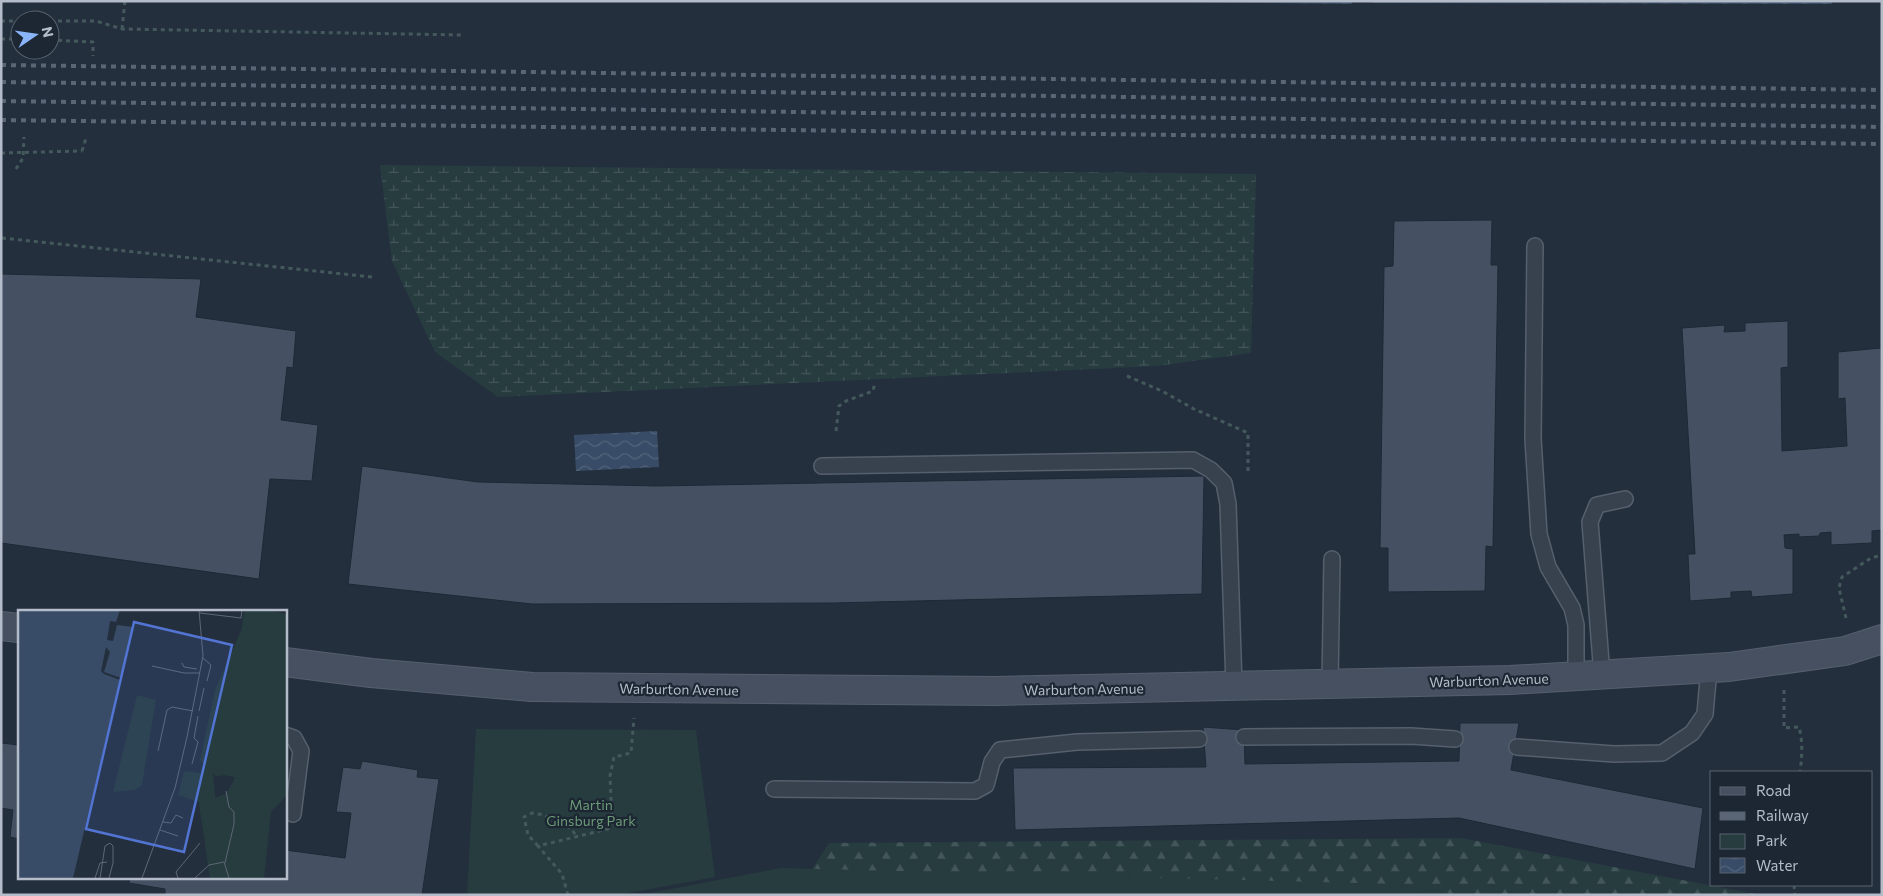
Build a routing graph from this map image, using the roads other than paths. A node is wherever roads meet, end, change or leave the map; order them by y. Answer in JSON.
{"nodes":[{"id":1,"x":1535,"y":246,"type":"dead end"},
{"id":2,"x":822,"y":466,"type":"dead end"},
{"id":3,"x":1625,"y":499,"type":"dead end"},
{"id":4,"x":1332,"y":559,"type":"dead end"},
{"id":5,"x":1,"y":626,"type":"edge"},
{"id":6,"x":18,"y":628,"type":"edge"},
{"id":7,"x":1882,"y":639,"type":"edge"},
{"id":8,"x":286,"y":662,"type":"edge"},
{"id":9,"x":1709,"y":668,"type":"junction"},
{"id":10,"x":1589,"y":676,"type":"junction"},
{"id":11,"x":1330,"y":684,"type":"junction"},
{"id":12,"x":1234,"y":686,"type":"junction"},
{"id":13,"x":286,"y":736,"type":"edge"},
{"id":14,"x":1244,"y":737,"type":"dead end"},
{"id":15,"x":1455,"y":738,"type":"dead end"},
{"id":16,"x":1199,"y":739,"type":"dead end"},
{"id":17,"x":1517,"y":747,"type":"dead end"},
{"id":18,"x":774,"y":789,"type":"dead end"},
{"id":19,"x":293,"y":814,"type":"dead end"}],
"edges":[{"from":1,"to":10,"type":"lane"},
{"from":2,"to":12,"type":"lane"},
{"from":3,"to":10,"type":"lane"},
{"from":4,"to":11,"type":"lane"},
{"from":5,"to":6,"type":"street"},
{"from":7,"to":9,"type":"street","name":"Warburton Avenue"},
{"from":8,"to":12,"type":"street","name":"Warburton Avenue"},
{"from":9,"to":10,"type":"street","name":"Warburton Avenue"},
{"from":9,"to":17,"type":"lane"},
{"from":10,"to":11,"type":"street","name":"Warburton Avenue"},
{"from":11,"to":12,"type":"street","name":"Warburton Avenue"},
{"from":13,"to":19,"type":"lane"},
{"from":14,"to":15,"type":"lane"},
{"from":16,"to":18,"type":"lane"}]}
